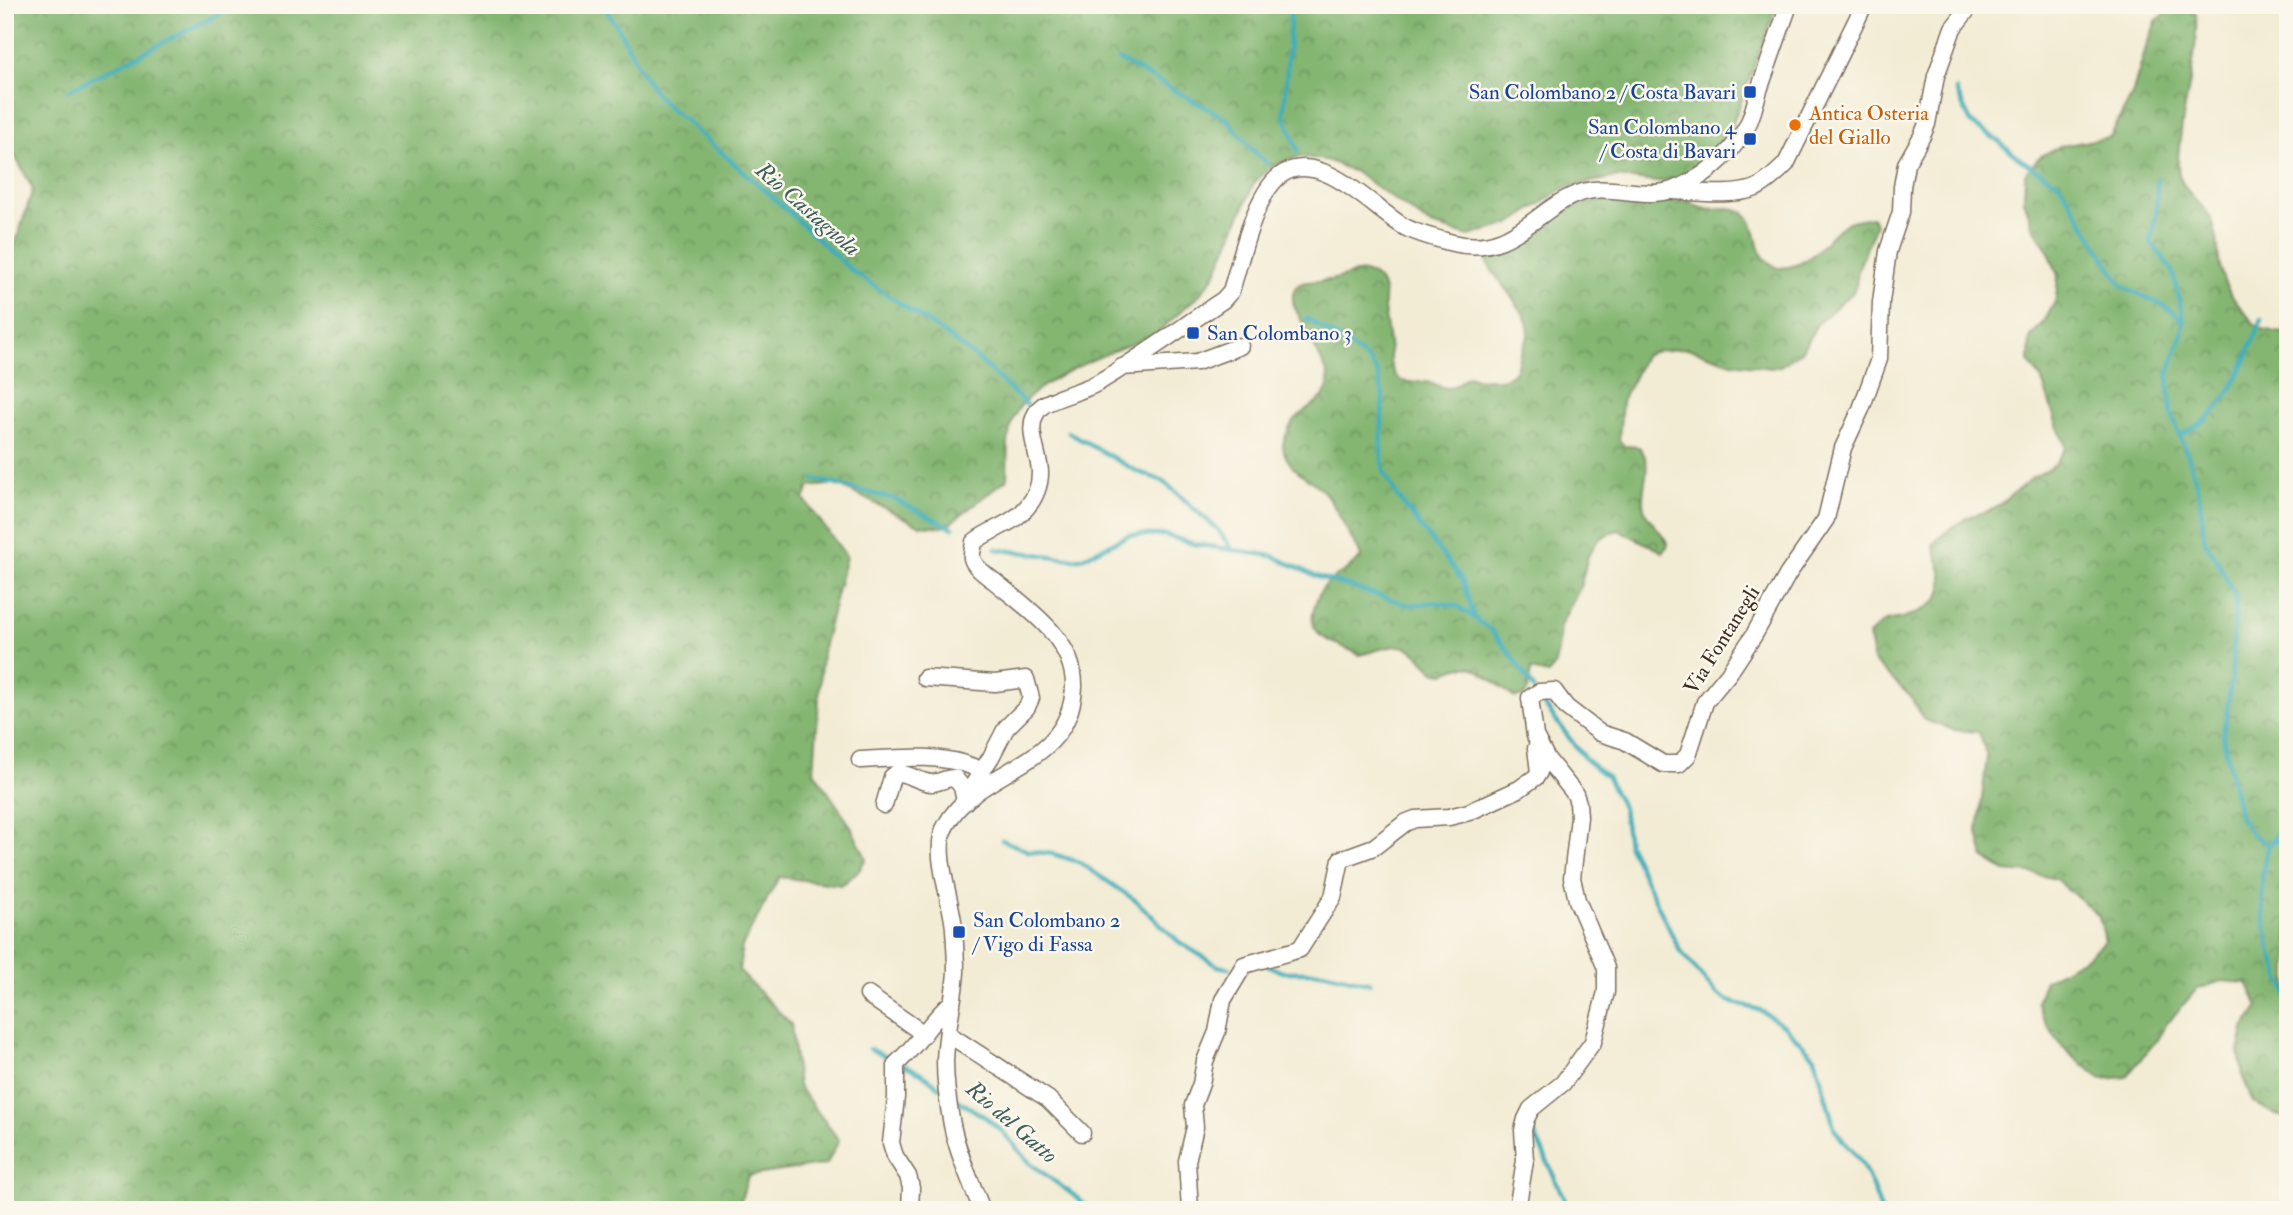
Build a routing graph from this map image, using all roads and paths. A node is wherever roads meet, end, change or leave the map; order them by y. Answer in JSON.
{"nodes":[{"id":1,"x":1789,"y":5,"type":"edge"},
{"id":2,"x":1864,"y":5,"type":"edge"},
{"id":3,"x":1971,"y":5,"type":"edge"},
{"id":4,"x":1671,"y":191,"type":"junction"},
{"id":5,"x":1240,"y":346,"type":"dead end"},
{"id":6,"x":1122,"y":367,"type":"junction"},
{"id":7,"x":925,"y":678,"type":"dead end"},
{"id":8,"x":1535,"y":736,"type":"junction"},
{"id":9,"x":860,"y":760,"type":"dead end"},
{"id":10,"x":979,"y":777,"type":"junction"},
{"id":11,"x":968,"y":799,"type":"junction"},
{"id":12,"x":884,"y":805,"type":"dead end"},
{"id":13,"x":868,"y":995,"type":"dead end"},
{"id":14,"x":951,"y":1003,"type":"junction"},
{"id":15,"x":924,"y":1034,"type":"junction"},
{"id":16,"x":948,"y":1034,"type":"junction"},
{"id":17,"x":1082,"y":1133,"type":"dead end"},
{"id":18,"x":910,"y":1210,"type":"edge"},
{"id":19,"x":982,"y":1210,"type":"edge"},
{"id":20,"x":1190,"y":1210,"type":"edge"},
{"id":21,"x":1517,"y":1210,"type":"edge"}],
"edges":[{"from":1,"to":4,"type":"street"},
{"from":2,"to":4,"type":"street"},
{"from":3,"to":8,"type":"street","name":"Via Fontanegli"},
{"from":4,"to":6,"type":"street"},
{"from":5,"to":6,"type":"street"},
{"from":6,"to":11,"type":"street"},
{"from":7,"to":10,"type":"street"},
{"from":8,"to":20,"type":"street"},
{"from":8,"to":21,"type":"street","name":"Via Fontanegli"},
{"from":9,"to":10,"type":"street"},
{"from":10,"to":11,"type":"street"},
{"from":11,"to":12,"type":"street"},
{"from":11,"to":14,"type":"street"},
{"from":13,"to":15,"type":"street"},
{"from":14,"to":15,"type":"street"},
{"from":14,"to":16,"type":"street"},
{"from":15,"to":18,"type":"street"},
{"from":16,"to":17,"type":"street"},
{"from":16,"to":19,"type":"street"}]}
